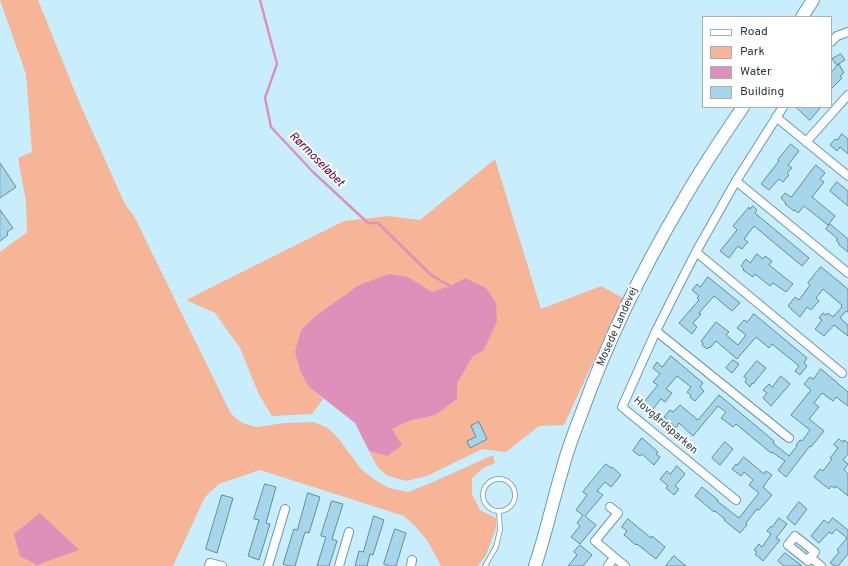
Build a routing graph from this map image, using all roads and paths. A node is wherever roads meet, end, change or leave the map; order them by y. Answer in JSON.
{"nodes":[{"id":1,"x":813,"y":0,"type":"edge"},
{"id":2,"x":803,"y":16,"type":"edge"},
{"id":3,"x":848,"y":32,"type":"edge"},
{"id":4,"x":832,"y":41,"type":"edge"},
{"id":5,"x":848,"y":95,"type":"edge"},
{"id":6,"x":742,"y":108,"type":"edge"},
{"id":7,"x":782,"y":108,"type":"edge"},
{"id":8,"x":776,"y":117,"type":"junction"},
{"id":9,"x":806,"y":142,"type":"junction"},
{"id":10,"x":848,"y":176,"type":"edge"},
{"id":11,"x":736,"y":181,"type":"junction"},
{"id":12,"x":696,"y":252,"type":"junction"},
{"id":13,"x":848,"y":273,"type":"edge"},
{"id":14,"x":656,"y":331,"type":"junction"},
{"id":15,"x":842,"y":373,"type":"dead end"},
{"id":16,"x":789,"y":438,"type":"dead end"},
{"id":17,"x":736,"y":500,"type":"dead end"},
{"id":18,"x":610,"y":507,"type":"dead end"},
{"id":19,"x":285,"y":509,"type":"dead end"},
{"id":20,"x":499,"y":511,"type":"junction"},
{"id":21,"x":349,"y":532,"type":"dead end"},
{"id":22,"x":810,"y":557,"type":"dead end"},
{"id":23,"x":614,"y":558,"type":"junction"},
{"id":24,"x":210,"y":566,"type":"edge"},
{"id":25,"x":222,"y":566,"type":"edge"},
{"id":26,"x":268,"y":566,"type":"edge"},
{"id":27,"x":339,"y":566,"type":"edge"},
{"id":28,"x":485,"y":566,"type":"edge"},
{"id":29,"x":535,"y":566,"type":"edge"},
{"id":30,"x":608,"y":566,"type":"edge"},
{"id":31,"x":624,"y":566,"type":"edge"},
{"id":32,"x":821,"y":566,"type":"edge"}],
"edges":[{"from":1,"to":2,"type":"main road"},
{"from":3,"to":4,"type":"street"},
{"from":5,"to":9,"type":"street"},
{"from":6,"to":29,"type":"main road","name":"Mosede Landevej"},
{"from":7,"to":8,"type":"street","name":"Hovgårdsparken"},
{"from":8,"to":9,"type":"street"},
{"from":8,"to":11,"type":"street","name":"Hovgårdsparken"},
{"from":9,"to":10,"type":"street"},
{"from":11,"to":12,"type":"street","name":"Hovgårdsparken"},
{"from":11,"to":13,"type":"street"},
{"from":12,"to":14,"type":"street","name":"Hovgårdsparken"},
{"from":12,"to":15,"type":"street"},
{"from":14,"to":16,"type":"street"},
{"from":14,"to":17,"type":"street","name":"Hovgårdsparken"},
{"from":18,"to":23,"type":"street"},
{"from":19,"to":26,"type":"street"},
{"from":20,"to":20,"type":"lane"},
{"from":20,"to":28,"type":"lane"},
{"from":21,"to":27,"type":"street"},
{"from":22,"to":32,"type":"street"},
{"from":23,"to":30,"type":"street"},
{"from":23,"to":31,"type":"street"},
{"from":24,"to":25,"type":"street"}]}
